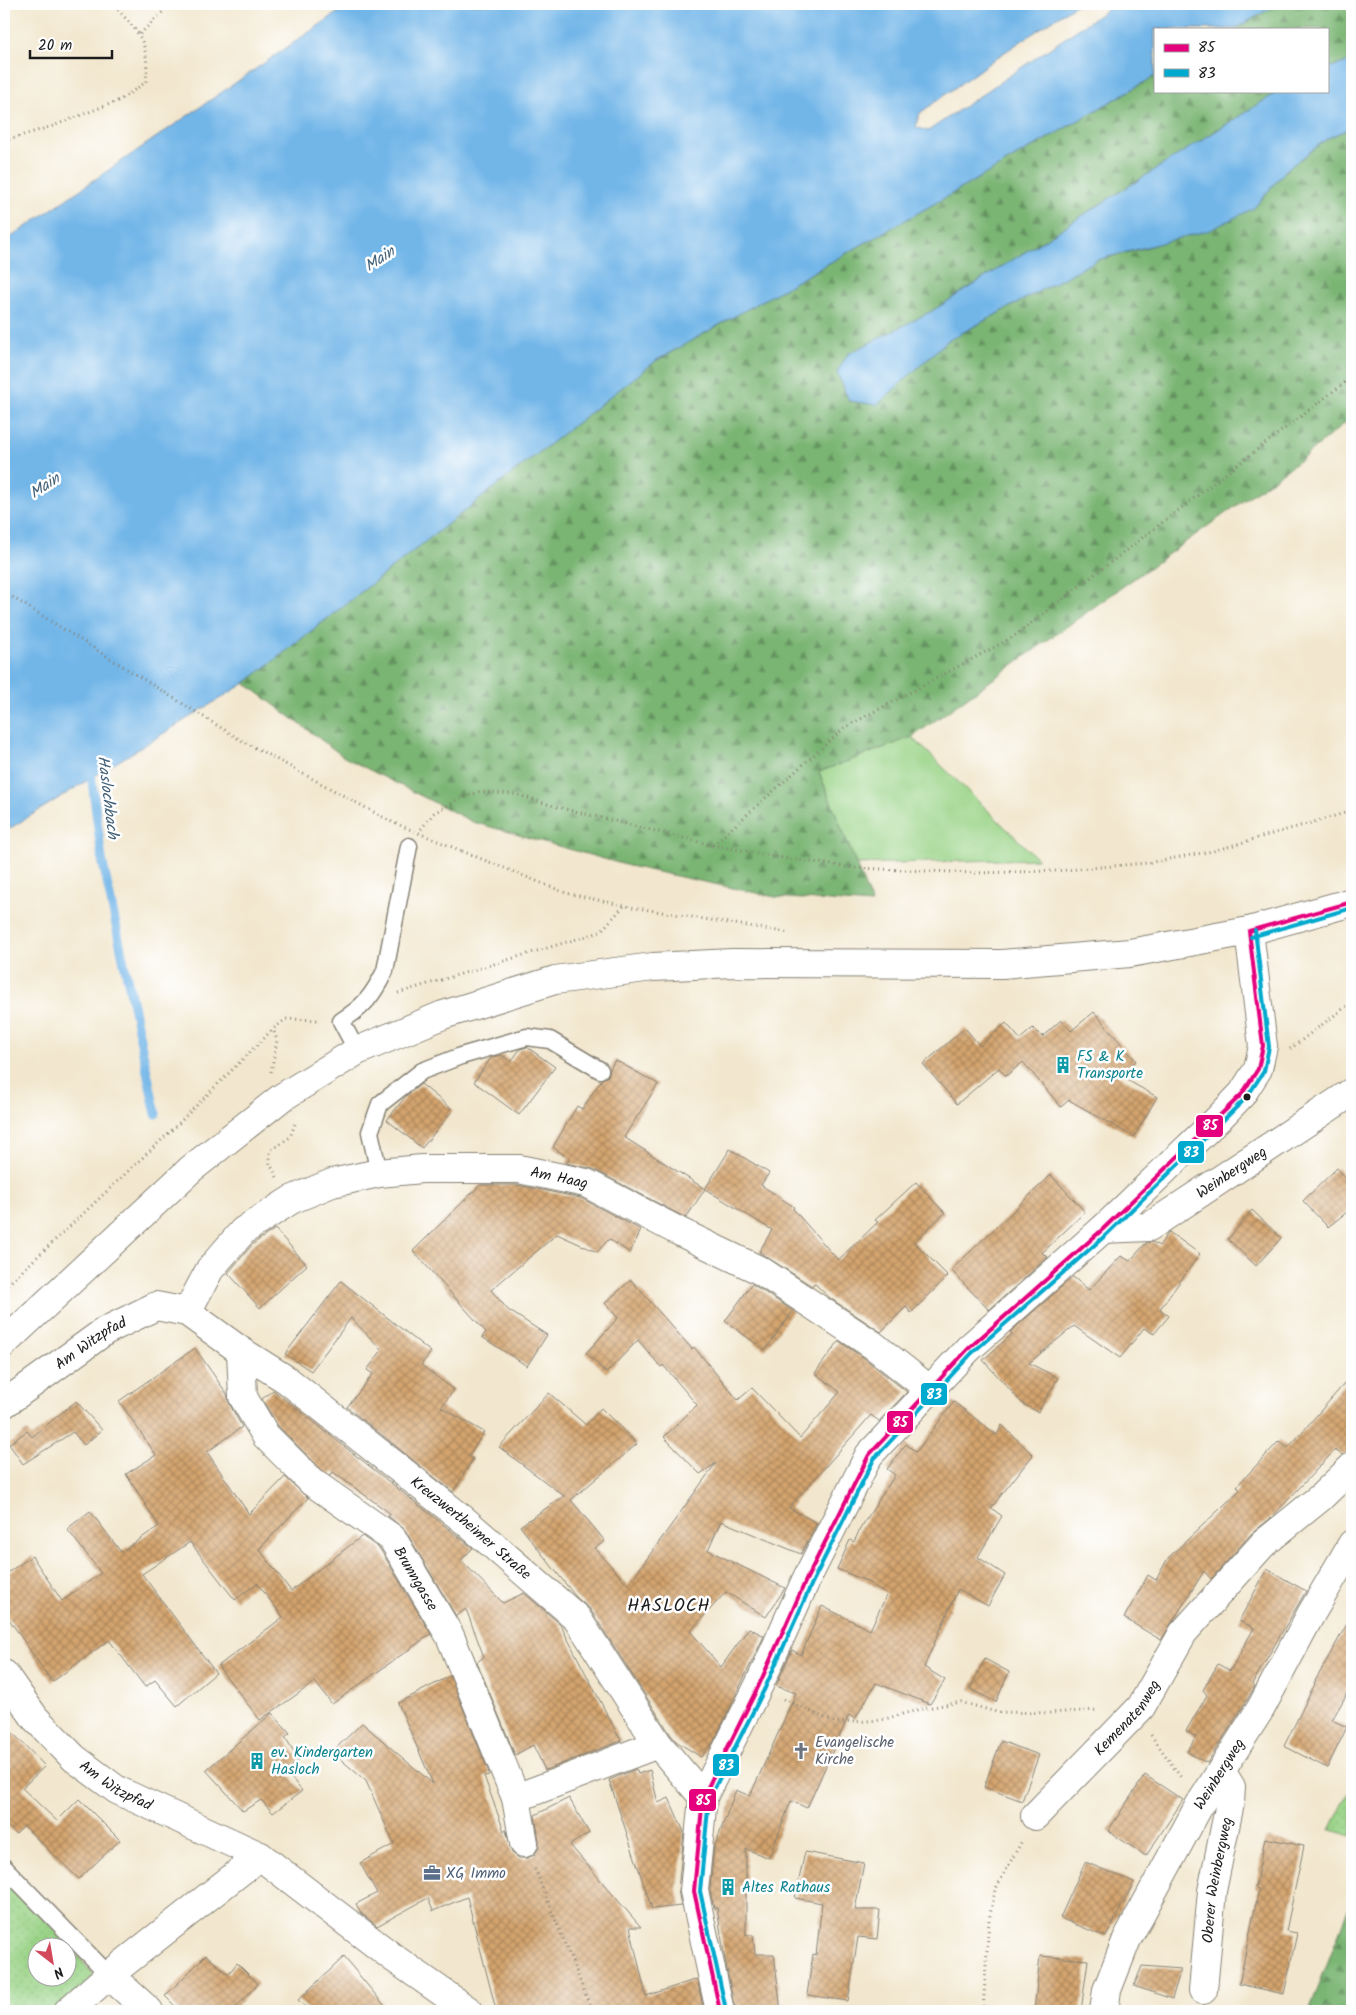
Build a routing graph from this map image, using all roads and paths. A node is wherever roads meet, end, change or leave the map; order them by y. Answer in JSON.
{"nodes":[{"id":1,"x":113,"y":4,"type":"edge"},
{"id":2,"x":171,"y":4,"type":"edge"},
{"id":3,"x":140,"y":34,"type":"junction"},
{"id":4,"x":4,"y":141,"type":"edge"},
{"id":5,"x":1352,"y":378,"type":"edge"},
{"id":6,"x":4,"y":592,"type":"edge"},
{"id":7,"x":1352,"y":811,"type":"edge"},
{"id":8,"x":409,"y":846,"type":"joint"},
{"id":9,"x":712,"y":846,"type":"junction"},
{"id":10,"x":1352,"y":902,"type":"edge"},
{"id":11,"x":1249,"y":931,"type":"junction"},
{"id":12,"x":371,"y":994,"type":"junction"},
{"id":13,"x":1352,"y":1002,"type":"edge"},
{"id":14,"x":341,"y":1021,"type":"junction"},
{"id":15,"x":358,"y":1051,"type":"junction"},
{"id":16,"x":1258,"y":1069,"type":"junction"},
{"id":17,"x":600,"y":1070,"type":"dead end"},
{"id":18,"x":1352,"y":1092,"type":"edge"},
{"id":19,"x":379,"y":1173,"type":"junction"},
{"id":20,"x":1103,"y":1229,"type":"junction"},
{"id":21,"x":4,"y":1288,"type":"edge"},
{"id":22,"x":187,"y":1312,"type":"junction"},
{"id":23,"x":4,"y":1343,"type":"edge"},
{"id":24,"x":242,"y":1351,"type":"junction"},
{"id":25,"x":929,"y":1389,"type":"junction"},
{"id":26,"x":4,"y":1404,"type":"edge"},
{"id":27,"x":1352,"y":1466,"type":"edge"},
{"id":28,"x":1352,"y":1544,"type":"edge"},
{"id":29,"x":4,"y":1674,"type":"edge"},
{"id":30,"x":759,"y":1685,"type":"junction"},
{"id":31,"x":1138,"y":1710,"type":"junction"},
{"id":32,"x":658,"y":1744,"type":"junction"},
{"id":33,"x":1221,"y":1771,"type":"junction"},
{"id":34,"x":703,"y":1797,"type":"junction"},
{"id":35,"x":516,"y":1798,"type":"junction"},
{"id":36,"x":1200,"y":1804,"type":"junction"},
{"id":37,"x":1034,"y":1816,"type":"joint"},
{"id":38,"x":524,"y":1843,"type":"joint"},
{"id":39,"x":260,"y":1856,"type":"junction"},
{"id":40,"x":4,"y":1867,"type":"edge"},
{"id":41,"x":109,"y":1975,"type":"junction"},
{"id":42,"x":1203,"y":1990,"type":"dead end"},
{"id":43,"x":68,"y":2011,"type":"edge"},
{"id":44,"x":149,"y":2011,"type":"edge"},
{"id":45,"x":469,"y":2011,"type":"edge"},
{"id":46,"x":592,"y":2011,"type":"edge"},
{"id":47,"x":720,"y":2011,"type":"edge"},
{"id":48,"x":983,"y":2011,"type":"edge"},
{"id":49,"x":1104,"y":2011,"type":"edge"}],
"edges":[{"from":1,"to":3,"type":"path"},
{"from":2,"to":3,"type":"path"},
{"from":3,"to":4,"type":"path"},
{"from":5,"to":9,"type":"path"},
{"from":6,"to":12,"type":"path","bridge":true},
{"from":7,"to":9,"type":"path"},
{"from":8,"to":9,"type":"path"},
{"from":8,"to":12,"type":"lane"},
{"from":10,"to":11,"type":"street"},
{"from":11,"to":15,"type":"street"},
{"from":11,"to":16,"type":"street"},
{"from":12,"to":14,"type":"lane"},
{"from":13,"to":16,"type":"path"},
{"from":14,"to":15,"type":"lane"},
{"from":14,"to":21,"type":"path"},
{"from":15,"to":23,"type":"street"},
{"from":16,"to":20,"type":"street"},
{"from":17,"to":19,"type":"lane"},
{"from":18,"to":20,"type":"street","name":"Weinbergweg"},
{"from":19,"to":22,"type":"street","name":"Am Haag"},
{"from":19,"to":25,"type":"street","name":"Am Haag"},
{"from":20,"to":25,"type":"street"},
{"from":22,"to":24,"type":"street","name":"Kreuzwertheimer Straße"},
{"from":22,"to":26,"type":"street","name":"Am Witzpfad"},
{"from":24,"to":32,"type":"street","name":"Kreuzwertheimer Straße"},
{"from":24,"to":35,"type":"street","name":"Brunngasse"},
{"from":25,"to":30,"type":"street"},
{"from":27,"to":31,"type":"street","name":"Kemenatenweg"},
{"from":28,"to":33,"type":"street","name":"Weinbergweg"},
{"from":29,"to":39,"type":"street","name":"Am Witzpfad"},
{"from":30,"to":31,"type":"path"},
{"from":30,"to":34,"type":"street"},
{"from":31,"to":36,"type":"path"},
{"from":31,"to":37,"type":"street","name":"Kemenatenweg"},
{"from":32,"to":34,"type":"street","name":"Kreuzwertheimer Straße"},
{"from":32,"to":35,"type":"street"},
{"from":33,"to":36,"type":"street","name":"Weinbergweg"},
{"from":33,"to":42,"type":"street","name":"Oberer Weinbergweg"},
{"from":34,"to":47,"type":"street"},
{"from":35,"to":38,"type":"street","name":"Brunngasse"},
{"from":36,"to":49,"type":"street","name":"Weinbergweg"},
{"from":37,"to":48,"type":"path"},
{"from":38,"to":46,"type":"path"},
{"from":39,"to":41,"type":"street"},
{"from":39,"to":45,"type":"street","name":"Am Witzpfad"},
{"from":40,"to":41,"type":"lane"},
{"from":41,"to":43,"type":"street"},
{"from":41,"to":44,"type":"street"}]}
